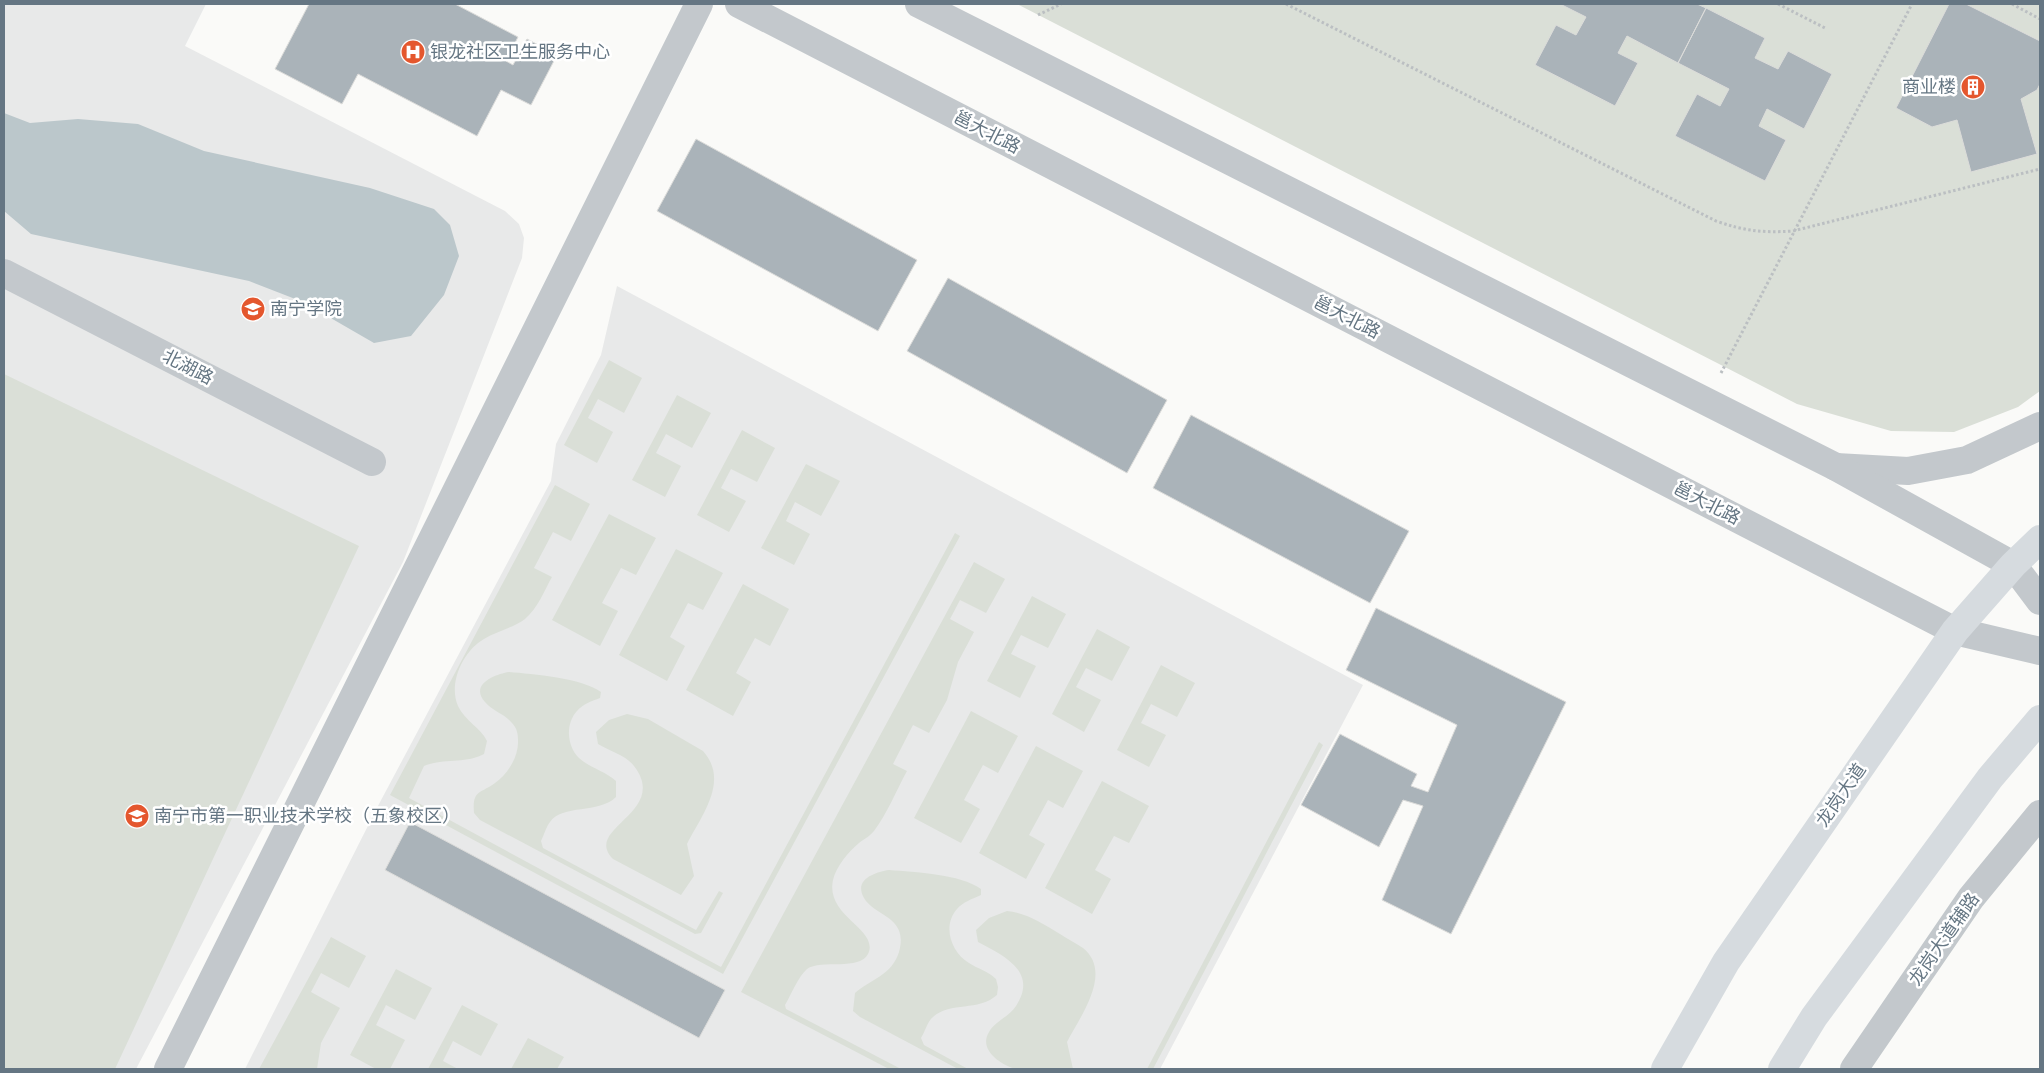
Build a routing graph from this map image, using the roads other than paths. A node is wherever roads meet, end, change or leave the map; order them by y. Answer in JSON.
{"nodes":[{"id":1,"x":699,"y":4,"type":"edge"},
{"id":2,"x":739,"y":4,"type":"edge"},
{"id":3,"x":919,"y":4,"type":"edge"},
{"id":4,"x":4,"y":273,"type":"edge"},
{"id":5,"x":2040,"y":426,"type":"edge"},
{"id":6,"x":372,"y":462,"type":"dead end"},
{"id":7,"x":1836,"y":467,"type":"junction"},
{"id":8,"x":2040,"y":539,"type":"edge"},
{"id":9,"x":2013,"y":565,"type":"junction"},
{"id":10,"x":2040,"y":601,"type":"edge"},
{"id":11,"x":1955,"y":631,"type":"junction"},
{"id":12,"x":2040,"y":651,"type":"edge"},
{"id":13,"x":2040,"y":719,"type":"edge"},
{"id":14,"x":2040,"y":814,"type":"edge"},
{"id":15,"x":168,"y":1069,"type":"edge"},
{"id":16,"x":1665,"y":1069,"type":"edge"},
{"id":17,"x":1782,"y":1069,"type":"edge"},
{"id":18,"x":1854,"y":1069,"type":"edge"}],
"edges":[{"from":1,"to":15,"type":"street"},
{"from":2,"to":11,"type":"street","name":"邕大北路"},
{"from":3,"to":7,"type":"street"},
{"from":4,"to":6,"type":"street","name":"北湖路"},
{"from":5,"to":7,"type":"street"},
{"from":7,"to":9,"type":"street"},
{"from":8,"to":9,"type":"main road","name":"龙岗大道"},
{"from":9,"to":10,"type":"street"},
{"from":9,"to":11,"type":"main road","name":"龙岗大道"},
{"from":11,"to":12,"type":"street","name":"邕大北路"},
{"from":11,"to":16,"type":"main road","name":"龙岗大道"},
{"from":13,"to":17,"type":"main road"},
{"from":14,"to":18,"type":"street","name":"龙岗大道辅路"}]}
